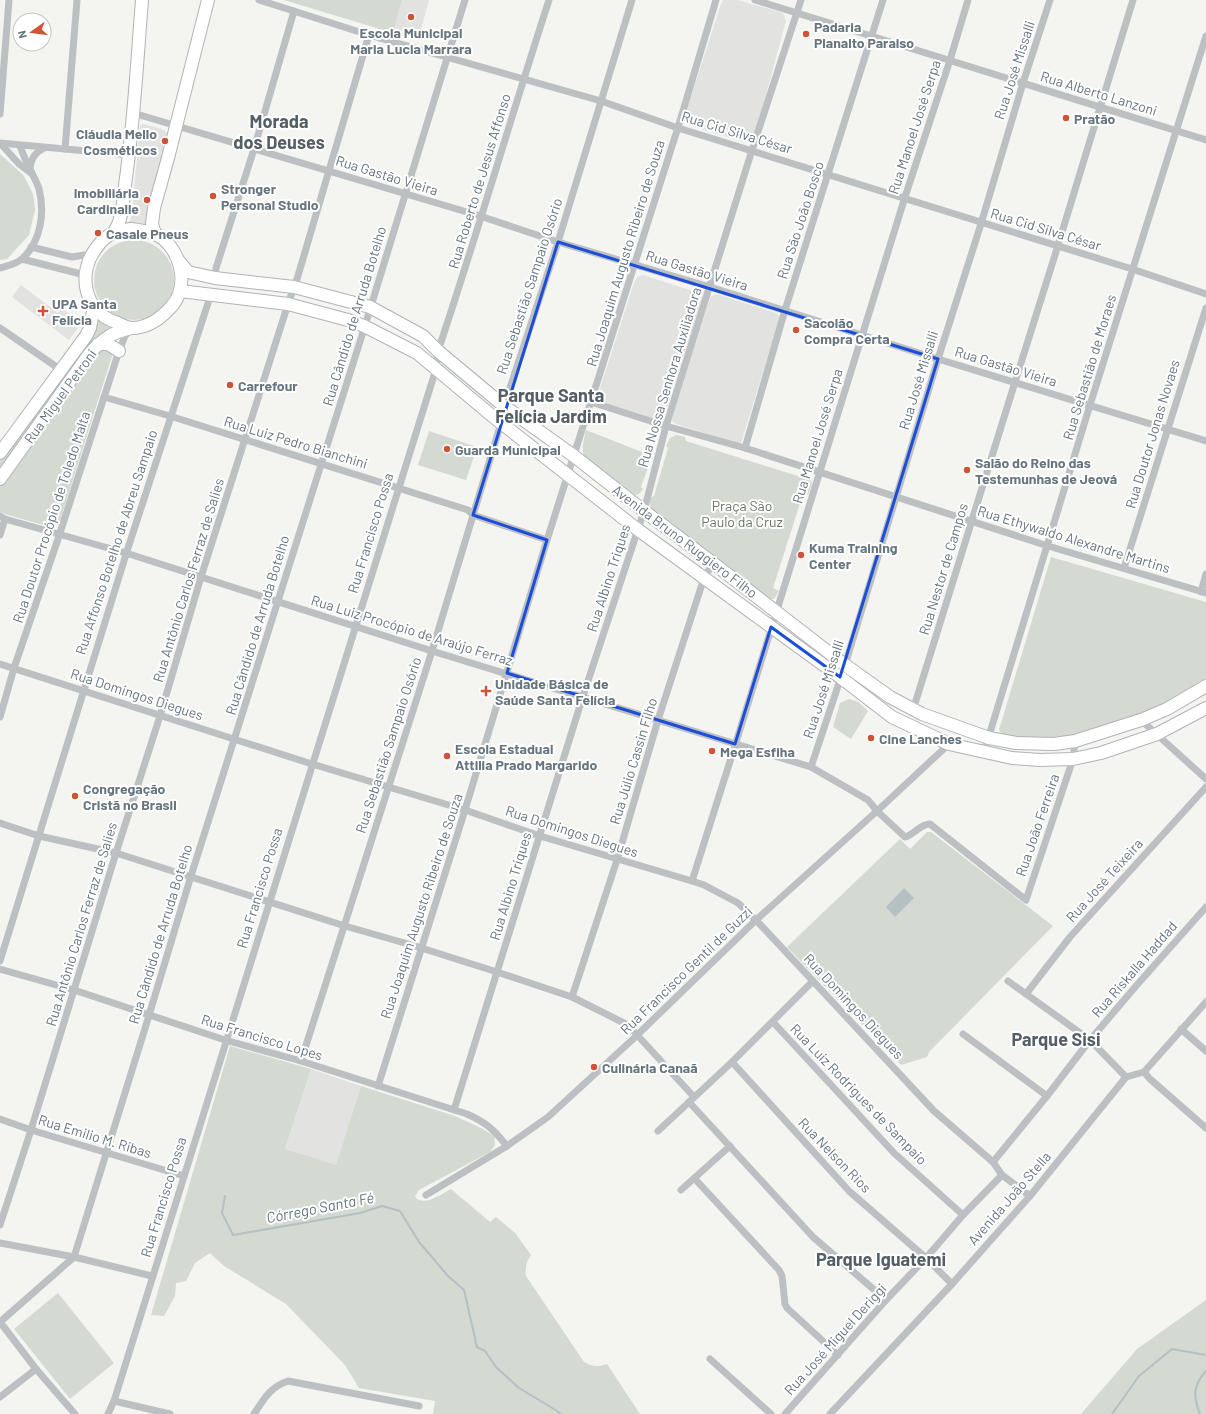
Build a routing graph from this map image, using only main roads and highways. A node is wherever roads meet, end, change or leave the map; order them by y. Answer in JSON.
{"nodes":[{"id":1,"x":142,"y":0,"type":"edge"},
{"id":2,"x":208,"y":0,"type":"edge"},
{"id":3,"x":114,"y":232,"type":"junction"},
{"id":4,"x":155,"y":234,"type":"junction"},
{"id":5,"x":178,"y":260,"type":"junction"},
{"id":6,"x":180,"y":291,"type":"junction"},
{"id":7,"x":94,"y":306,"type":"junction"},
{"id":8,"x":132,"y":328,"type":"junction"},
{"id":9,"x":98,"y":344,"type":"junction"},
{"id":10,"x":119,"y":351,"type":"road end"},
{"id":11,"x":0,"y":453,"type":"edge"},
{"id":12,"x":0,"y":479,"type":"edge"},
{"id":13,"x":1206,"y":686,"type":"edge"},
{"id":14,"x":1206,"y":708,"type":"edge"}],
"edges":[{"from":1,"to":3,"type":"main road"},
{"from":2,"to":4,"type":"main road"},
{"from":3,"to":4,"type":"main road"},
{"from":3,"to":7,"type":"main road"},
{"from":4,"to":5,"type":"main road"},
{"from":5,"to":6,"type":"main road"},
{"from":5,"to":13,"type":"main road","name":"Avenida Bruno Ruggiero Filho"},
{"from":6,"to":8,"type":"main road"},
{"from":6,"to":14,"type":"main road","name":"Avenida Bruno Ruggiero Filho"},
{"from":7,"to":8,"type":"main road"},
{"from":7,"to":11,"type":"main road","name":"Rua Miguel Petroni"},
{"from":8,"to":9,"type":"main road","name":"Rua Miguel Petroni"},
{"from":9,"to":10,"type":"main road"},
{"from":9,"to":12,"type":"main road","name":"Rua Miguel Petroni"}]}
